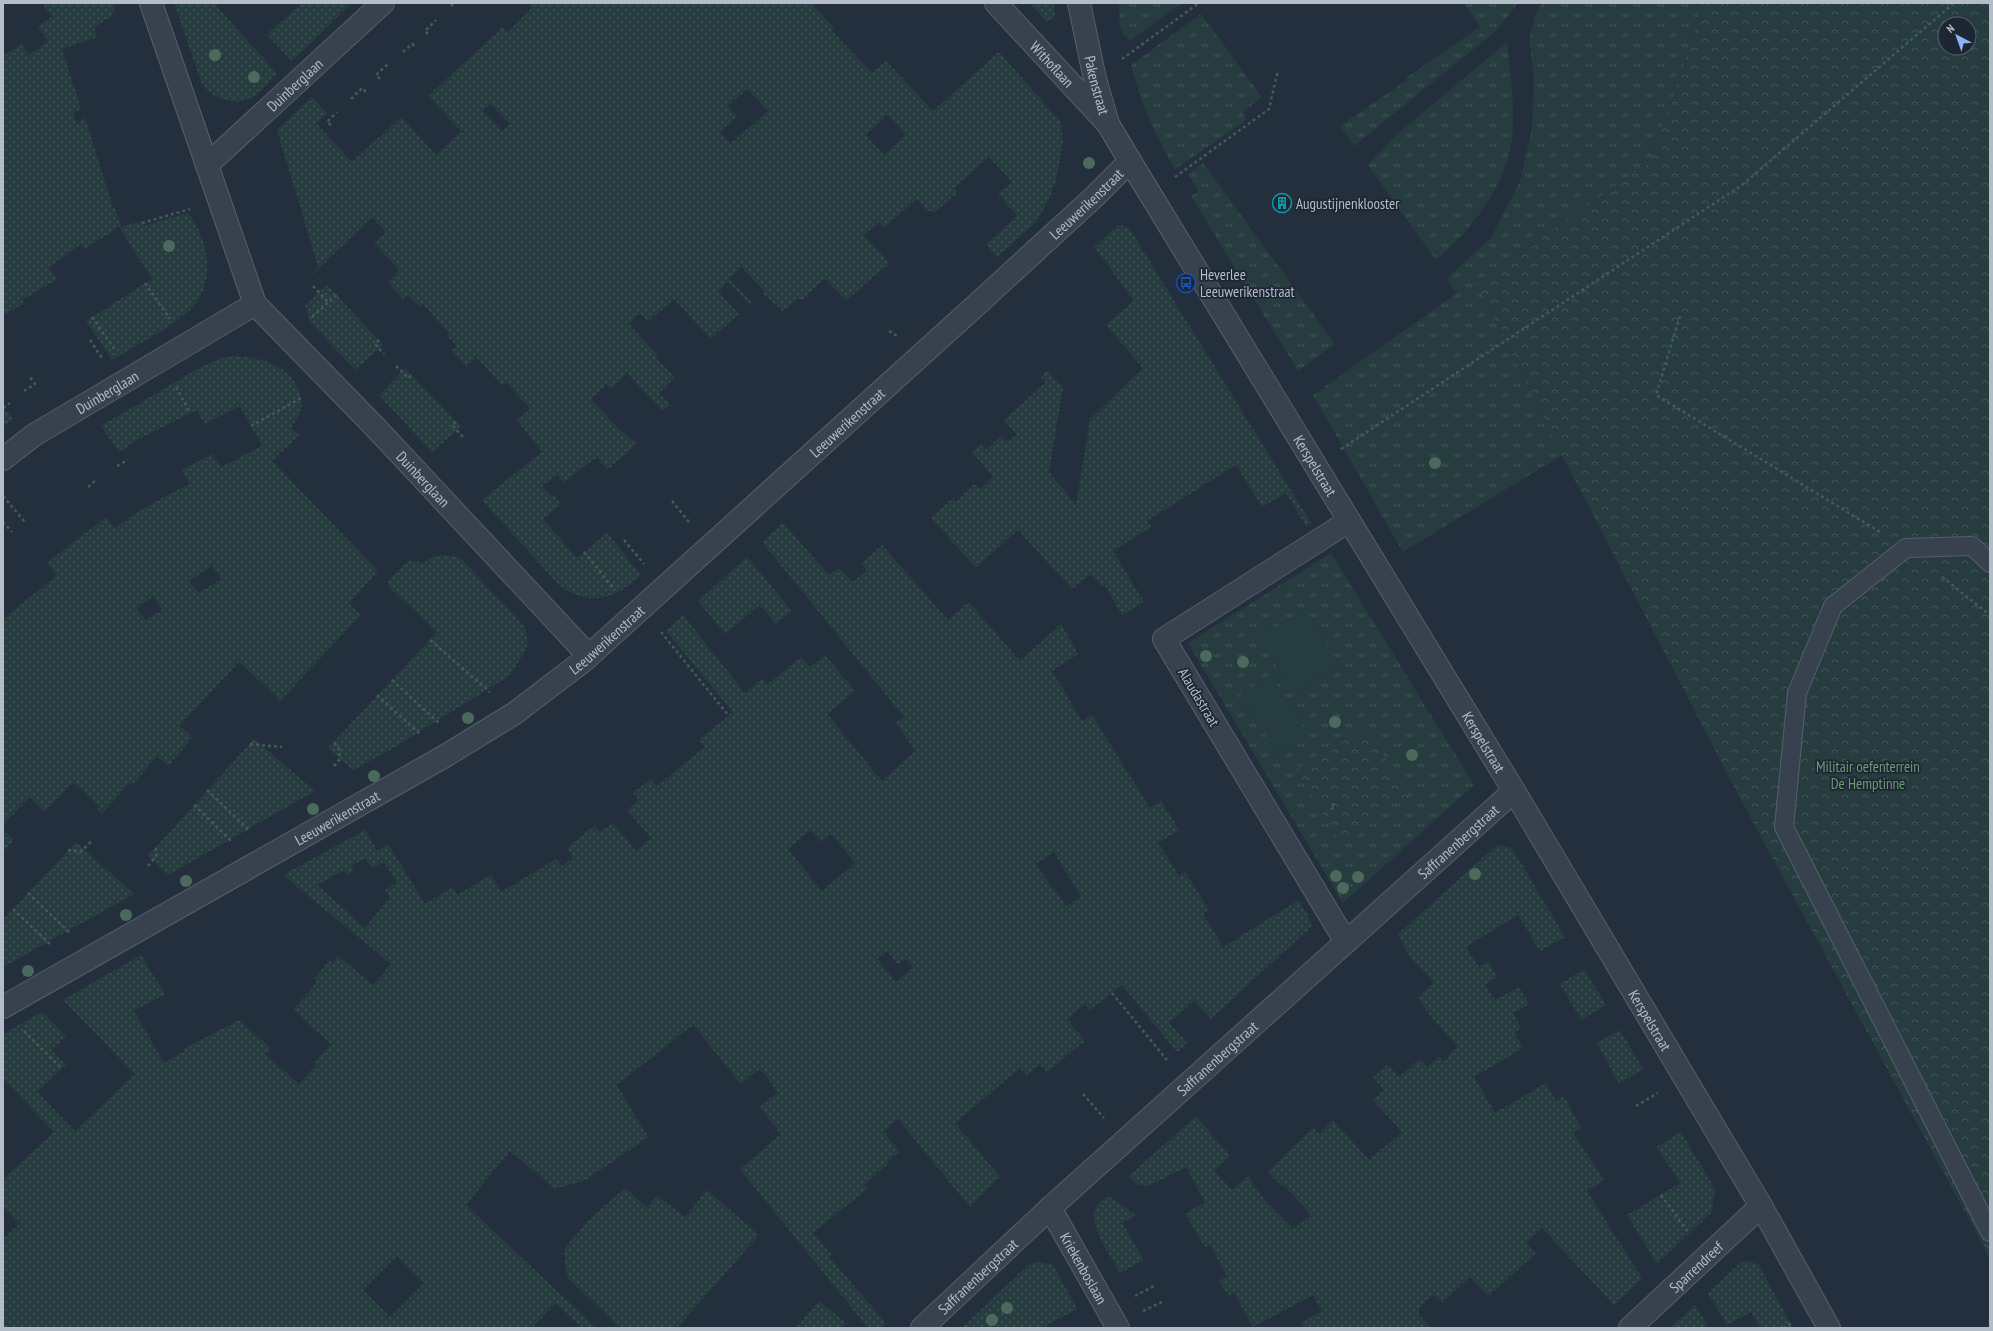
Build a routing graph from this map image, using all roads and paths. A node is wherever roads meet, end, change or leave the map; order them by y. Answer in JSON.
{"nodes":[{"id":1,"x":151,"y":3,"type":"edge"},
{"id":2,"x":383,"y":3,"type":"edge"},
{"id":3,"x":454,"y":3,"type":"edge"},
{"id":4,"x":996,"y":3,"type":"edge"},
{"id":5,"x":1079,"y":3,"type":"edge"},
{"id":6,"x":1199,"y":3,"type":"edge"},
{"id":7,"x":1954,"y":3,"type":"edge"},
{"id":8,"x":451,"y":6,"type":"dead end"},
{"id":9,"x":436,"y":20,"type":"dead end"},
{"id":10,"x":428,"y":34,"type":"dead end"},
{"id":11,"x":415,"y":46,"type":"dead end"},
{"id":12,"x":402,"y":52,"type":"dead end"},
{"id":13,"x":388,"y":64,"type":"dead end"},
{"id":14,"x":1278,"y":70,"type":"dead end"},
{"id":15,"x":1095,"y":78,"type":"junction"},
{"id":16,"x":380,"y":79,"type":"dead end"},
{"id":17,"x":366,"y":92,"type":"dead end"},
{"id":18,"x":351,"y":99,"type":"dead end"},
{"id":19,"x":337,"y":112,"type":"dead end"},
{"id":20,"x":1108,"y":124,"type":"junction"},
{"id":21,"x":331,"y":126,"type":"dead end"},
{"id":22,"x":1130,"y":161,"type":"junction"},
{"id":23,"x":206,"y":165,"type":"junction"},
{"id":24,"x":1150,"y":195,"type":"junction"},
{"id":25,"x":219,"y":200,"type":"junction"},
{"id":26,"x":142,"y":223,"type":"dead end"},
{"id":27,"x":145,"y":283,"type":"dead end"},
{"id":28,"x":313,"y":286,"type":"dead end"},
{"id":29,"x":328,"y":302,"type":"dead end"},
{"id":30,"x":255,"y":304,"type":"junction"},
{"id":31,"x":1680,"y":316,"type":"dead end"},
{"id":32,"x":92,"y":317,"type":"dead end"},
{"id":33,"x":379,"y":340,"type":"dead end"},
{"id":34,"x":188,"y":344,"type":"junction"},
{"id":35,"x":384,"y":354,"type":"dead end"},
{"id":36,"x":396,"y":366,"type":"dead end"},
{"id":37,"x":412,"y":375,"type":"dead end"},
{"id":38,"x":132,"y":376,"type":"junction"},
{"id":39,"x":30,"y":377,"type":"dead end"},
{"id":40,"x":330,"y":381,"type":"junction"},
{"id":41,"x":24,"y":391,"type":"dead end"},
{"id":42,"x":10,"y":403,"type":"dead end"},
{"id":43,"x":3,"y":408,"type":"edge"},
{"id":44,"x":456,"y":422,"type":"dead end"},
{"id":45,"x":251,"y":426,"type":"dead end"},
{"id":46,"x":463,"y":437,"type":"dead end"},
{"id":47,"x":3,"y":459,"type":"edge"},
{"id":48,"x":128,"y":460,"type":"dead end"},
{"id":49,"x":116,"y":466,"type":"dead end"},
{"id":50,"x":1315,"y":466,"type":"junction"},
{"id":51,"x":95,"y":481,"type":"dead end"},
{"id":52,"x":88,"y":487,"type":"dead end"},
{"id":53,"x":3,"y":496,"type":"edge"},
{"id":54,"x":1350,"y":521,"type":"junction"},
{"id":55,"x":3,"y":522,"type":"edge"},
{"id":56,"x":24,"y":522,"type":"dead end"},
{"id":57,"x":12,"y":532,"type":"dead end"},
{"id":58,"x":1906,"y":548,"type":"junction"},
{"id":59,"x":584,"y":552,"type":"dead end"},
{"id":60,"x":1990,"y":563,"type":"edge"},
{"id":61,"x":638,"y":611,"type":"junction"},
{"id":62,"x":1990,"y":615,"type":"edge"},
{"id":63,"x":430,"y":640,"type":"dead end"},
{"id":64,"x":589,"y":656,"type":"junction"},
{"id":65,"x":392,"y":680,"type":"dead end"},
{"id":66,"x":378,"y":695,"type":"dead end"},
{"id":67,"x":515,"y":713,"type":"junction"},
{"id":68,"x":729,"y":716,"type":"dead end"},
{"id":69,"x":334,"y":742,"type":"dead end"},
{"id":70,"x":250,"y":744,"type":"dead end"},
{"id":71,"x":282,"y":747,"type":"dead end"},
{"id":72,"x":454,"y":751,"type":"junction"},
{"id":73,"x":334,"y":766,"type":"dead end"},
{"id":74,"x":207,"y":790,"type":"dead end"},
{"id":75,"x":1514,"y":791,"type":"junction"},
{"id":76,"x":1332,"y":803,"type":"dead end"},
{"id":77,"x":194,"y":805,"type":"dead end"},
{"id":78,"x":1331,"y":809,"type":"dead end"},
{"id":79,"x":91,"y":842,"type":"dead end"},
{"id":80,"x":156,"y":847,"type":"dead end"},
{"id":81,"x":68,"y":850,"type":"dead end"},
{"id":82,"x":274,"y":853,"type":"junction"},
{"id":83,"x":255,"y":864,"type":"junction"},
{"id":84,"x":148,"y":866,"type":"dead end"},
{"id":85,"x":28,"y":893,"type":"dead end"},
{"id":86,"x":13,"y":909,"type":"dead end"},
{"id":87,"x":1346,"y":942,"type":"junction"},
{"id":88,"x":94,"y":955,"type":"junction"},
{"id":89,"x":74,"y":967,"type":"junction"},
{"id":90,"x":1112,"y":992,"type":"dead end"},
{"id":91,"x":3,"y":1007,"type":"edge"},
{"id":92,"x":19,"y":1026,"type":"dead end"},
{"id":93,"x":62,"y":1068,"type":"dead end"},
{"id":94,"x":1187,"y":1084,"type":"junction"},
{"id":95,"x":1661,"y":1195,"type":"dead end"},
{"id":96,"x":1761,"y":1206,"type":"junction"},
{"id":97,"x":1050,"y":1208,"type":"junction"},
{"id":98,"x":1990,"y":1232,"type":"edge"},
{"id":99,"x":1710,"y":1254,"type":"junction"},
{"id":100,"x":922,"y":1328,"type":"edge"},
{"id":101,"x":1118,"y":1328,"type":"edge"},
{"id":102,"x":1630,"y":1328,"type":"edge"},
{"id":103,"x":1829,"y":1328,"type":"edge"}],
"edges":[{"from":1,"to":23,"type":"street","name":"Duinberglaan"},
{"from":2,"to":23,"type":"street","name":"Duinberglaan"},
{"from":3,"to":8,"type":"path"},
{"from":4,"to":20,"type":"street","name":"Withoflaan"},
{"from":5,"to":15,"type":"street","name":"Pakenstraat"},
{"from":6,"to":15,"type":"path"},
{"from":7,"to":50,"type":"path"},
{"from":9,"to":10,"type":"path"},
{"from":11,"to":12,"type":"path"},
{"from":13,"to":16,"type":"path"},
{"from":14,"to":24,"type":"path"},
{"from":15,"to":20,"type":"street","name":"Pakenstraat"},
{"from":17,"to":18,"type":"path"},
{"from":19,"to":21,"type":"path"},
{"from":20,"to":22,"type":"street","name":"Pakenstraat"},
{"from":22,"to":24,"type":"street","name":"Kerspelstraat"},
{"from":22,"to":61,"type":"street","name":"Leeuwerikenstraat"},
{"from":23,"to":25,"type":"street","name":"Duinberglaan"},
{"from":24,"to":50,"type":"street","name":"Kerspelstraat"},
{"from":25,"to":26,"type":"path"},
{"from":25,"to":30,"type":"street","name":"Duinberglaan"},
{"from":27,"to":34,"type":"path"},
{"from":28,"to":29,"type":"path"},
{"from":30,"to":34,"type":"street","name":"Duinberglaan"},
{"from":30,"to":40,"type":"street","name":"Duinberglaan"},
{"from":31,"to":58,"type":"path"},
{"from":32,"to":38,"type":"path"},
{"from":33,"to":35,"type":"path"},
{"from":34,"to":38,"type":"street","name":"Duinberglaan"},
{"from":36,"to":37,"type":"path"},
{"from":38,"to":47,"type":"street","name":"Duinberglaan"},
{"from":39,"to":41,"type":"path"},
{"from":40,"to":45,"type":"path"},
{"from":40,"to":64,"type":"street","name":"Duinberglaan"},
{"from":42,"to":43,"type":"path"},
{"from":44,"to":46,"type":"path"},
{"from":48,"to":49,"type":"path"},
{"from":50,"to":54,"type":"street","name":"Kerspelstraat"},
{"from":51,"to":52,"type":"path"},
{"from":53,"to":56,"type":"path"},
{"from":54,"to":75,"type":"street","name":"Kerspelstraat"},
{"from":54,"to":87,"type":"street","name":"Alaudastraat"},
{"from":55,"to":57,"type":"path"},
{"from":58,"to":60,"type":"lane"},
{"from":58,"to":62,"type":"path"},
{"from":58,"to":98,"type":"lane"},
{"from":59,"to":61,"type":"path"},
{"from":61,"to":64,"type":"street","name":"Leeuwerikenstraat"},
{"from":61,"to":68,"type":"path"},
{"from":63,"to":67,"type":"path"},
{"from":64,"to":67,"type":"street","name":"Leeuwerikenstraat"},
{"from":65,"to":72,"type":"path"},
{"from":66,"to":72,"type":"path"},
{"from":67,"to":72,"type":"street","name":"Leeuwerikenstraat"},
{"from":69,"to":73,"type":"path"},
{"from":70,"to":71,"type":"path"},
{"from":72,"to":82,"type":"street","name":"Leeuwerikenstraat"},
{"from":74,"to":82,"type":"path"},
{"from":75,"to":87,"type":"street","name":"Saffranenbergstraat"},
{"from":75,"to":96,"type":"street","name":"Kerspelstraat"},
{"from":76,"to":78,"type":"path"},
{"from":77,"to":83,"type":"path"},
{"from":79,"to":81,"type":"path"},
{"from":80,"to":84,"type":"path"},
{"from":82,"to":83,"type":"street","name":"Leeuwerikenstraat"},
{"from":83,"to":88,"type":"street","name":"Leeuwerikenstraat"},
{"from":85,"to":88,"type":"path"},
{"from":86,"to":89,"type":"path"},
{"from":87,"to":94,"type":"street","name":"Saffranenbergstraat"},
{"from":88,"to":89,"type":"street","name":"Leeuwerikenstraat"},
{"from":89,"to":91,"type":"street","name":"Leeuwerikenstraat"},
{"from":90,"to":94,"type":"path"},
{"from":92,"to":93,"type":"path"},
{"from":94,"to":97,"type":"street","name":"Saffranenbergstraat"},
{"from":95,"to":99,"type":"path"},
{"from":96,"to":99,"type":"street","name":"Sparrendreef"},
{"from":96,"to":103,"type":"street","name":"Kerspelstraat"},
{"from":97,"to":100,"type":"street","name":"Saffranenbergstraat"},
{"from":97,"to":101,"type":"street","name":"Kriekenboslaan"},
{"from":99,"to":102,"type":"street","name":"Sparrendreef"}]}
